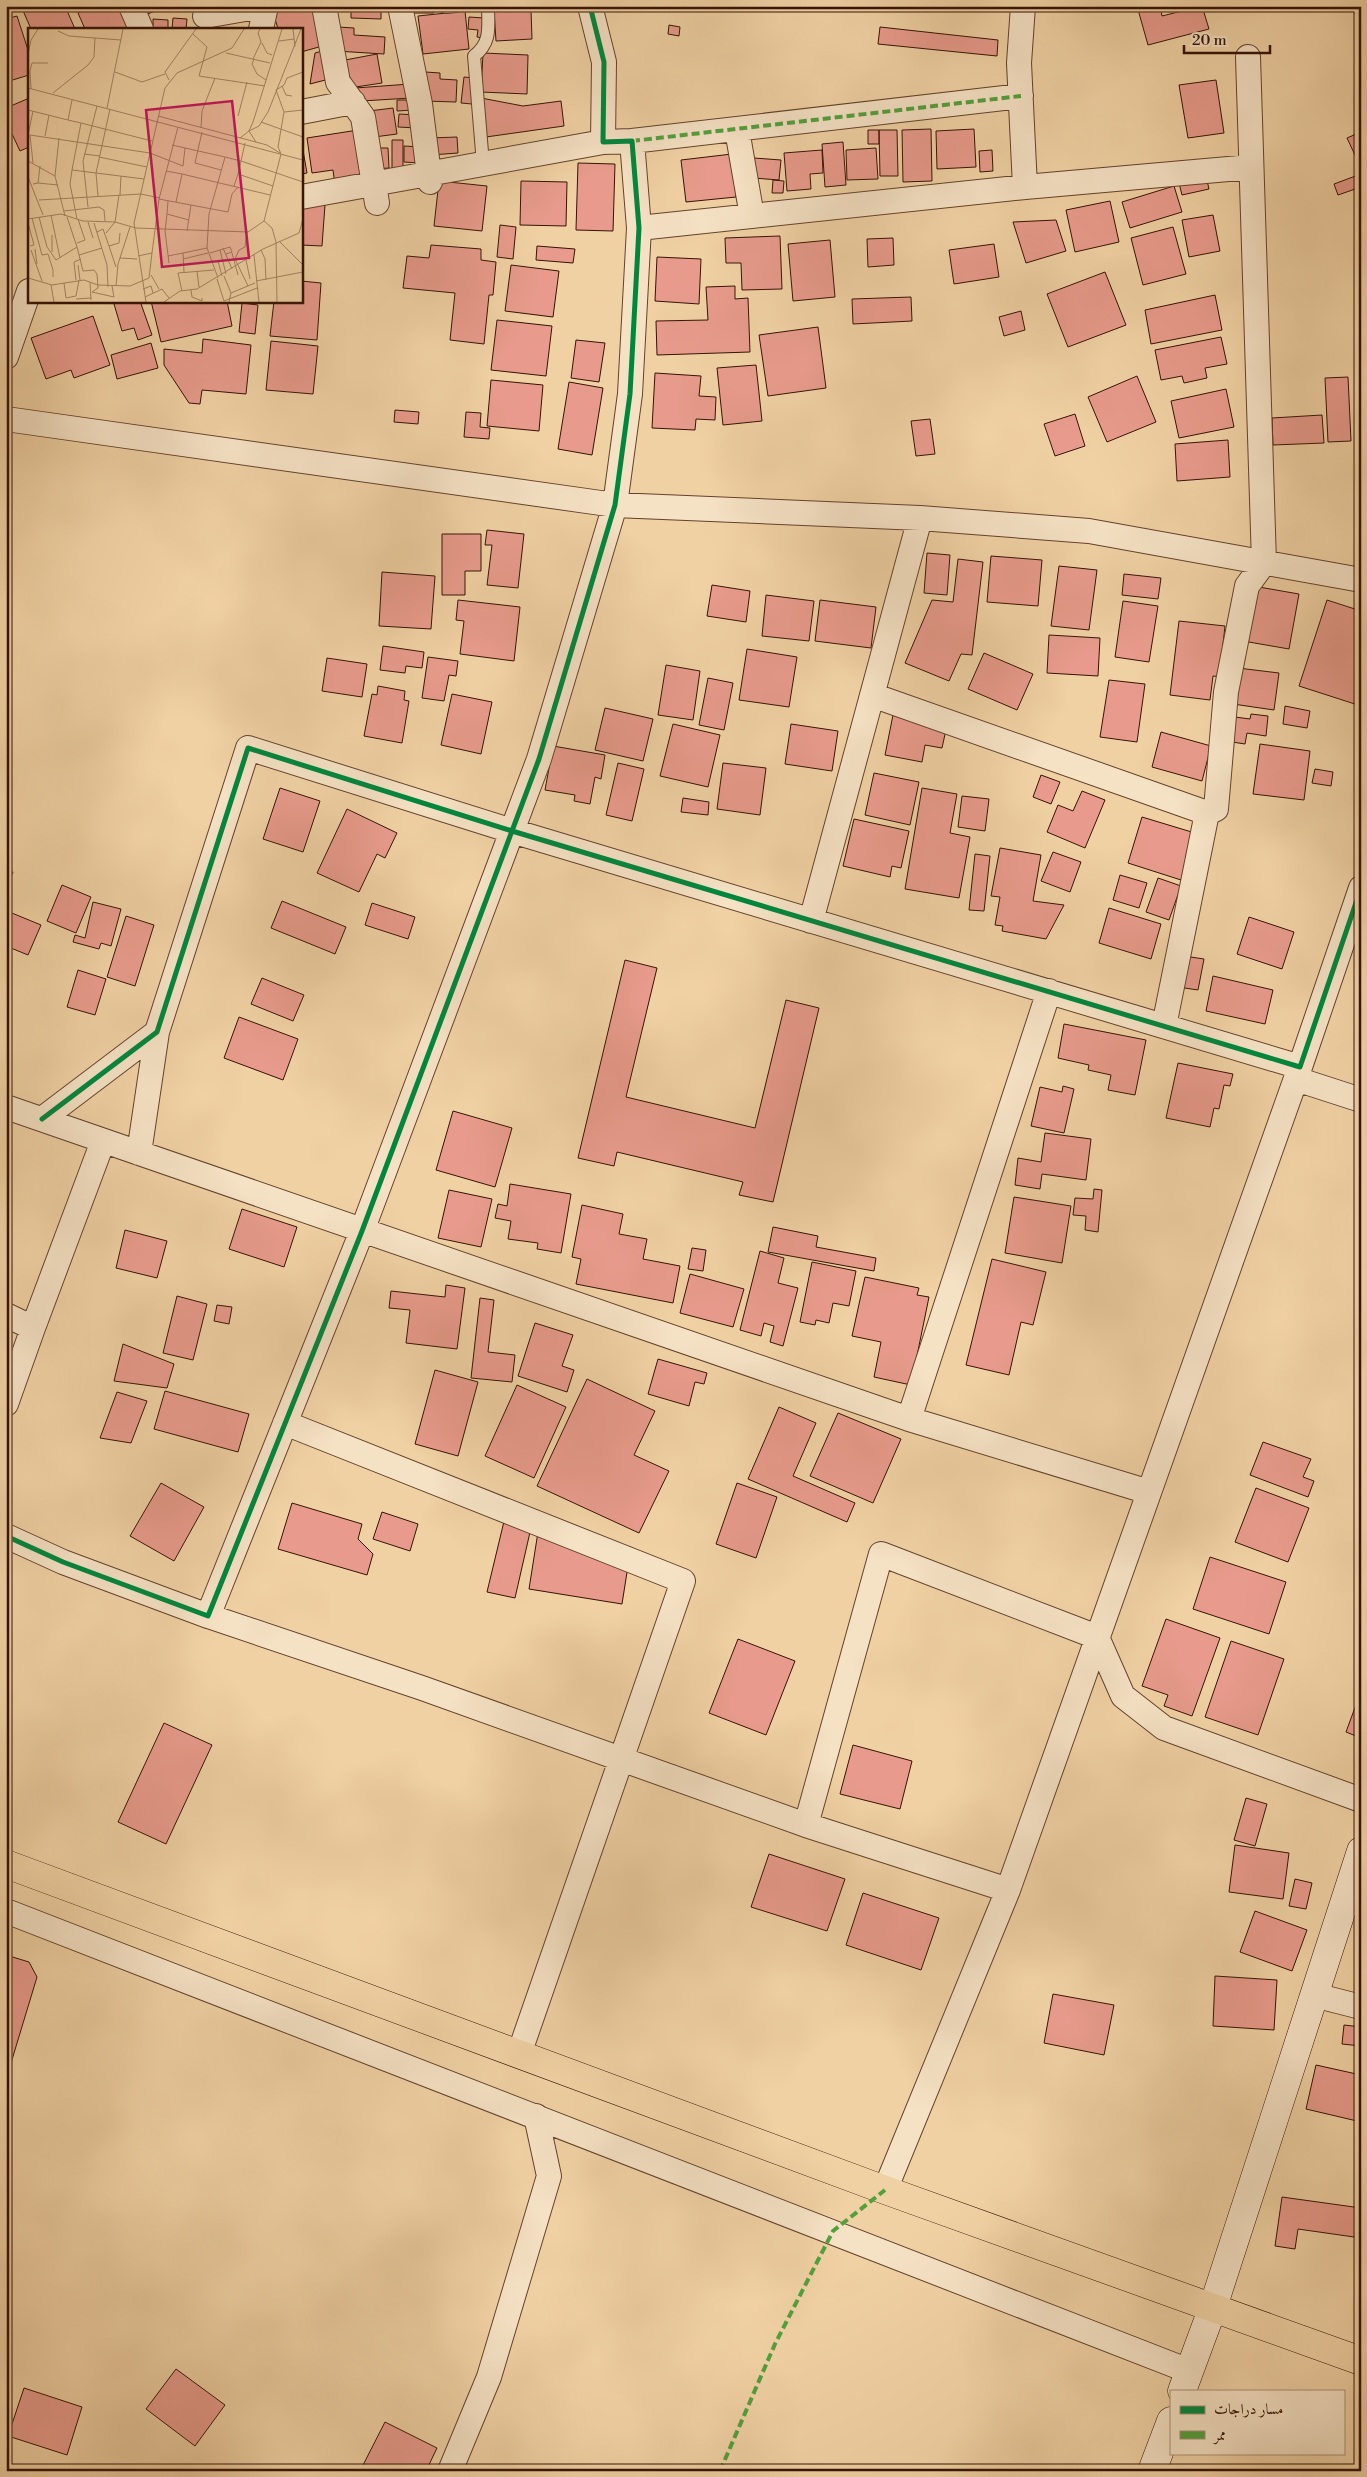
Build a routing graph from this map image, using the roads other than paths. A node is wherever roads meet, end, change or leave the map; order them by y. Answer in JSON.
{"nodes":[{"id":1,"x":131,"y":6,"type":"edge"},
{"id":2,"x":264,"y":6,"type":"edge"},
{"id":3,"x":324,"y":6,"type":"edge"},
{"id":4,"x":400,"y":6,"type":"edge"},
{"id":5,"x":488,"y":6,"type":"edge"},
{"id":6,"x":590,"y":6,"type":"edge"},
{"id":7,"x":1023,"y":6,"type":"edge"},
{"id":8,"x":205,"y":17,"type":"edge"},
{"id":9,"x":141,"y":28,"type":"edge"},
{"id":10,"x":261,"y":28,"type":"edge"},
{"id":11,"x":1248,"y":57,"type":"dead end"},
{"id":12,"x":1021,"y":96,"type":"junction"},
{"id":13,"x":353,"y":102,"type":"junction"},
{"id":14,"x":302,"y":112,"type":"edge"},
{"id":15,"x":737,"y":130,"type":"junction"},
{"id":16,"x":632,"y":140,"type":"junction"},
{"id":17,"x":603,"y":142,"type":"junction"},
{"id":18,"x":483,"y":164,"type":"junction"},
{"id":19,"x":1251,"y":166,"type":"junction"},
{"id":20,"x":429,"y":178,"type":"junction"},
{"id":21,"x":1025,"y":187,"type":"junction"},
{"id":22,"x":376,"y":194,"type":"junction"},
{"id":23,"x":302,"y":197,"type":"edge"},
{"id":24,"x":752,"y":216,"type":"junction"},
{"id":25,"x":639,"y":228,"type":"junction"},
{"id":26,"x":28,"y":294,"type":"edge"},
{"id":27,"x":6,"y":357,"type":"edge"},
{"id":28,"x":6,"y":419,"type":"edge"},
{"id":29,"x":615,"y":505,"type":"junction"},
{"id":30,"x":920,"y":518,"type":"junction"},
{"id":31,"x":1264,"y":562,"type":"junction"},
{"id":32,"x":1361,"y":580,"type":"edge"},
{"id":33,"x":872,"y":695,"type":"junction"},
{"id":34,"x":1207,"y":813,"type":"junction"},
{"id":35,"x":512,"y":831,"type":"junction"},
{"id":36,"x":1361,"y":888,"type":"edge"},
{"id":37,"x":811,"y":921,"type":"junction"},
{"id":38,"x":1048,"y":991,"type":"junction"},
{"id":39,"x":1164,"y":1026,"type":"junction"},
{"id":40,"x":157,"y":1032,"type":"junction"},
{"id":41,"x":1298,"y":1073,"type":"junction"},
{"id":42,"x":1361,"y":1100,"type":"edge"},
{"id":43,"x":6,"y":1107,"type":"edge"},
{"id":44,"x":42,"y":1119,"type":"junction"},
{"id":45,"x":103,"y":1141,"type":"junction"},
{"id":46,"x":139,"y":1153,"type":"junction"},
{"id":47,"x":362,"y":1230,"type":"junction"},
{"id":48,"x":6,"y":1315,"type":"edge"},
{"id":49,"x":33,"y":1328,"type":"junction"},
{"id":50,"x":6,"y":1404,"type":"edge"},
{"id":51,"x":909,"y":1419,"type":"junction"},
{"id":52,"x":285,"y":1423,"type":"junction"},
{"id":53,"x":1149,"y":1492,"type":"junction"},
{"id":54,"x":6,"y":1536,"type":"edge"},
{"id":55,"x":208,"y":1616,"type":"junction"},
{"id":56,"x":1097,"y":1637,"type":"junction"},
{"id":57,"x":623,"y":1760,"type":"junction"},
{"id":58,"x":1361,"y":1800,"type":"edge"},
{"id":59,"x":806,"y":1825,"type":"junction"},
{"id":60,"x":1361,"y":1851,"type":"edge"},
{"id":61,"x":6,"y":1864,"type":"edge"},
{"id":62,"x":1008,"y":1890,"type":"junction"},
{"id":63,"x":6,"y":1911,"type":"edge"},
{"id":64,"x":1314,"y":1995,"type":"junction"},
{"id":65,"x":1361,"y":2007,"type":"edge"},
{"id":66,"x":519,"y":2054,"type":"junction"},
{"id":67,"x":536,"y":2116,"type":"junction"},
{"id":68,"x":884,"y":2190,"type":"junction"},
{"id":69,"x":1213,"y":2307,"type":"junction"},
{"id":70,"x":1361,"y":2361,"type":"edge"},
{"id":71,"x":1186,"y":2381,"type":"edge"},
{"id":72,"x":1170,"y":2424,"type":"edge"},
{"id":73,"x":450,"y":2471,"type":"edge"},
{"id":74,"x":1152,"y":2471,"type":"edge"}],
"edges":[{"from":1,"to":9,"type":"street"},
{"from":2,"to":8,"type":"street"},
{"from":2,"to":10,"type":"street"},
{"from":3,"to":13,"type":"street"},
{"from":4,"to":20,"type":"street"},
{"from":5,"to":18,"type":"lane"},
{"from":6,"to":17,"type":"street"},
{"from":7,"to":12,"type":"street"},
{"from":11,"to":19,"type":"street"},
{"from":12,"to":15,"type":"street"},
{"from":12,"to":21,"type":"street"},
{"from":13,"to":14,"type":"street"},
{"from":13,"to":22,"type":"street"},
{"from":15,"to":16,"type":"street"},
{"from":15,"to":24,"type":"street"},
{"from":16,"to":17,"type":"street"},
{"from":16,"to":25,"type":"street"},
{"from":17,"to":18,"type":"street"},
{"from":18,"to":20,"type":"street"},
{"from":19,"to":21,"type":"street"},
{"from":19,"to":31,"type":"street"},
{"from":20,"to":22,"type":"street"},
{"from":21,"to":24,"type":"street"},
{"from":22,"to":23,"type":"street"},
{"from":24,"to":25,"type":"street"},
{"from":25,"to":29,"type":"street"},
{"from":26,"to":27,"type":"street"},
{"from":28,"to":29,"type":"street"},
{"from":29,"to":30,"type":"street"},
{"from":29,"to":35,"type":"street"},
{"from":30,"to":31,"type":"street"},
{"from":30,"to":33,"type":"street"},
{"from":31,"to":32,"type":"street"},
{"from":31,"to":34,"type":"street"},
{"from":33,"to":34,"type":"street"},
{"from":33,"to":37,"type":"street"},
{"from":34,"to":39,"type":"street"},
{"from":35,"to":37,"type":"street"},
{"from":35,"to":40,"type":"street"},
{"from":35,"to":47,"type":"street"},
{"from":36,"to":41,"type":"street"},
{"from":37,"to":38,"type":"street"},
{"from":38,"to":39,"type":"street"},
{"from":38,"to":51,"type":"street"},
{"from":39,"to":41,"type":"street"},
{"from":40,"to":44,"type":"street"},
{"from":40,"to":46,"type":"street"},
{"from":41,"to":42,"type":"street"},
{"from":41,"to":53,"type":"street"},
{"from":43,"to":44,"type":"street"},
{"from":44,"to":45,"type":"street"},
{"from":45,"to":46,"type":"street"},
{"from":45,"to":49,"type":"street"},
{"from":46,"to":47,"type":"street"},
{"from":47,"to":51,"type":"street"},
{"from":47,"to":52,"type":"street"},
{"from":48,"to":49,"type":"street"},
{"from":49,"to":50,"type":"street"},
{"from":51,"to":53,"type":"street"},
{"from":52,"to":55,"type":"street"},
{"from":52,"to":57,"type":"street"},
{"from":53,"to":56,"type":"street"},
{"from":54,"to":55,"type":"street"},
{"from":55,"to":57,"type":"street"},
{"from":56,"to":58,"type":"street"},
{"from":56,"to":59,"type":"street"},
{"from":56,"to":62,"type":"street"},
{"from":57,"to":59,"type":"street"},
{"from":57,"to":66,"type":"street"},
{"from":59,"to":62,"type":"street"},
{"from":60,"to":64,"type":"street"},
{"from":61,"to":66,"type":"main road"},
{"from":62,"to":68,"type":"street"},
{"from":63,"to":67,"type":"street"},
{"from":64,"to":65,"type":"street"},
{"from":64,"to":69,"type":"street"},
{"from":66,"to":68,"type":"main road"},
{"from":67,"to":71,"type":"street"},
{"from":67,"to":73,"type":"street"},
{"from":68,"to":69,"type":"main road"},
{"from":69,"to":70,"type":"main road"},
{"from":69,"to":71,"type":"street"},
{"from":72,"to":74,"type":"street"}]}
